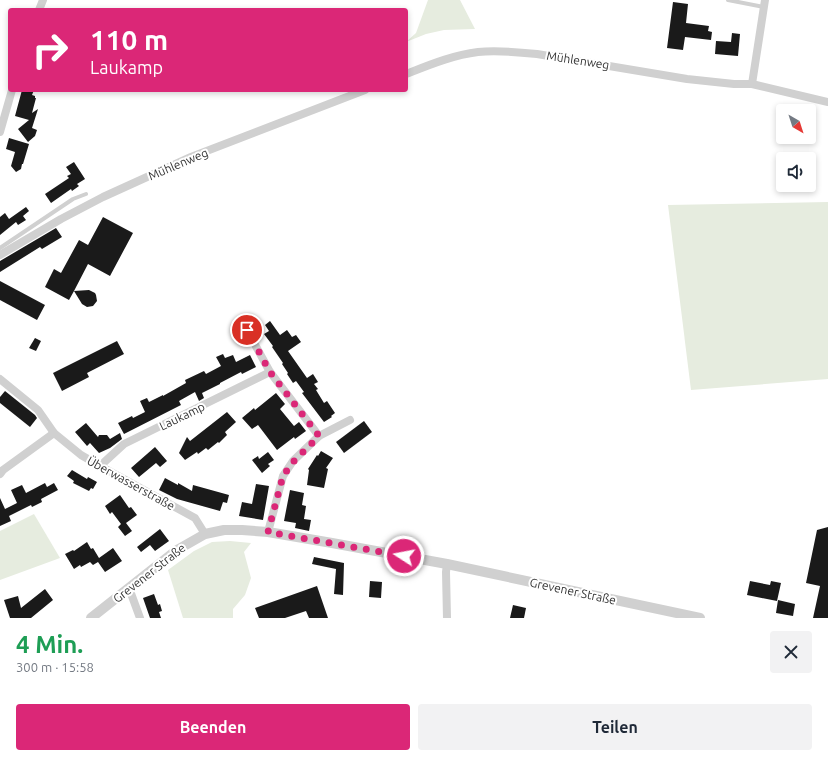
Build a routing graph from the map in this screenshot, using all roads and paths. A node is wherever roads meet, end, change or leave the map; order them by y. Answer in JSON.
{"nodes":[{"id":1,"x":728,"y":0,"type":"edge"},
{"id":2,"x":764,"y":3,"type":"edge"},
{"id":3,"x":408,"y":73,"type":"edge"},
{"id":4,"x":752,"y":84,"type":"junction"},
{"id":5,"x":11,"y":92,"type":"edge"},
{"id":6,"x":360,"y":92,"type":"edge"},
{"id":7,"x":828,"y":102,"type":"edge"},
{"id":8,"x":0,"y":132,"type":"edge"},
{"id":9,"x":86,"y":194,"type":"dead end"},
{"id":10,"x":0,"y":248,"type":"edge"},
{"id":11,"x":0,"y":255,"type":"edge"},
{"id":12,"x":247,"y":330,"type":"dead end"},
{"id":13,"x":270,"y":372,"type":"junction"},
{"id":14,"x":1,"y":382,"type":"edge"},
{"id":15,"x":350,"y":420,"type":"dead end"},
{"id":16,"x":54,"y":433,"type":"junction"},
{"id":17,"x":319,"y":436,"type":"junction"},
{"id":18,"x":100,"y":466,"type":"junction"},
{"id":19,"x":0,"y":474,"type":"edge"},
{"id":20,"x":268,"y":532,"type":"junction"},
{"id":21,"x":205,"y":534,"type":"junction"},
{"id":22,"x":447,"y":564,"type":"junction"},
{"id":23,"x":130,"y":588,"type":"junction"},
{"id":24,"x":92,"y":618,"type":"edge"},
{"id":25,"x":140,"y":618,"type":"edge"},
{"id":26,"x":447,"y":618,"type":"edge"},
{"id":27,"x":700,"y":618,"type":"edge"}],
"edges":[{"from":1,"to":2,"type":"lane"},
{"from":2,"to":4,"type":"street"},
{"from":3,"to":4,"type":"street","name":"Mühlenweg"},
{"from":4,"to":7,"type":"street","name":"Mühlenweg"},
{"from":5,"to":8,"type":"street"},
{"from":6,"to":11,"type":"street","name":"Mühlenweg"},
{"from":9,"to":10,"type":"lane"},
{"from":12,"to":13,"type":"street"},
{"from":13,"to":17,"type":"street"},
{"from":13,"to":18,"type":"street","name":"Laukamp"},
{"from":14,"to":16,"type":"street","name":"Überwasserstraße"},
{"from":15,"to":17,"type":"street"},
{"from":16,"to":18,"type":"street","name":"Überwasserstraße"},
{"from":16,"to":19,"type":"street"},
{"from":17,"to":20,"type":"street"},
{"from":18,"to":21,"type":"street","name":"Überwasserstraße"},
{"from":20,"to":21,"type":"street","name":"Grevener Straße"},
{"from":20,"to":22,"type":"street","name":"Grevener Straße"},
{"from":21,"to":23,"type":"street","name":"Grevener Straße"},
{"from":22,"to":26,"type":"street"},
{"from":22,"to":27,"type":"street","name":"Grevener Straße"},
{"from":23,"to":24,"type":"street","name":"Grevener Straße"},
{"from":23,"to":25,"type":"street"}]}
